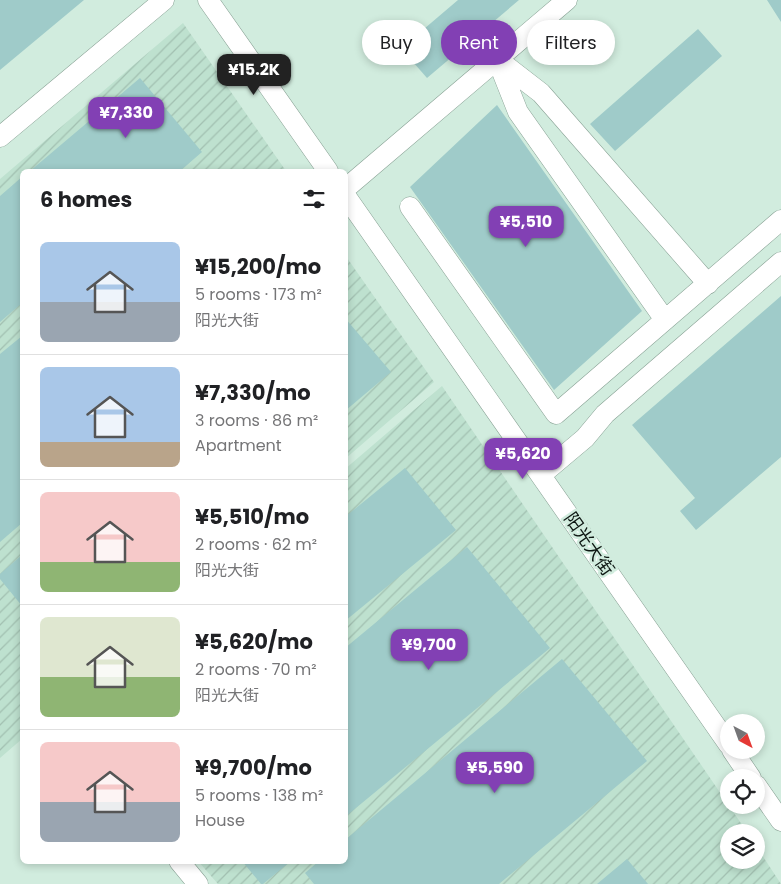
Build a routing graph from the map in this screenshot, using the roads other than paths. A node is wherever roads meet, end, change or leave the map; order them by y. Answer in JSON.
{"nodes":[{"id":1,"x":164,"y":0,"type":"edge"},
{"id":2,"x":208,"y":0,"type":"edge"},
{"id":3,"x":567,"y":0,"type":"edge"},
{"id":4,"x":517,"y":42,"type":"edge"},
{"id":5,"x":490,"y":65,"type":"edge"},
{"id":6,"x":499,"y":65,"type":"edge"},
{"id":7,"x":505,"y":65,"type":"edge"},
{"id":8,"x":0,"y":137,"type":"edge"},
{"id":9,"x":327,"y":169,"type":"edge"},
{"id":10,"x":348,"y":186,"type":"edge"},
{"id":11,"x":348,"y":200,"type":"edge"},
{"id":12,"x":410,"y":207,"type":"dead end"},
{"id":13,"x":781,"y":220,"type":"edge"},
{"id":14,"x":781,"y":262,"type":"edge"},
{"id":15,"x":708,"y":284,"type":"junction"},
{"id":16,"x":665,"y":320,"type":"junction"},
{"id":17,"x":540,"y":475,"type":"junction"},
{"id":18,"x":720,"y":732,"type":"edge"},
{"id":19,"x":765,"y":798,"type":"edge"},
{"id":20,"x":781,"y":821,"type":"edge"},
{"id":21,"x":181,"y":864,"type":"edge"},
{"id":22,"x":198,"y":884,"type":"edge"}],
"edges":[{"from":1,"to":8,"type":"street"},
{"from":2,"to":9,"type":"street"},
{"from":3,"to":4,"type":"street"},
{"from":5,"to":10,"type":"street"},
{"from":6,"to":16,"type":"street"},
{"from":7,"to":15,"type":"street"},
{"from":11,"to":17,"type":"street","name":"阳光大街"},
{"from":12,"to":16,"type":"street"},
{"from":13,"to":15,"type":"street"},
{"from":14,"to":17,"type":"street"},
{"from":15,"to":16,"type":"street"},
{"from":17,"to":18,"type":"street","name":"阳光大街"},
{"from":19,"to":20,"type":"street"},
{"from":21,"to":22,"type":"street"}]}
